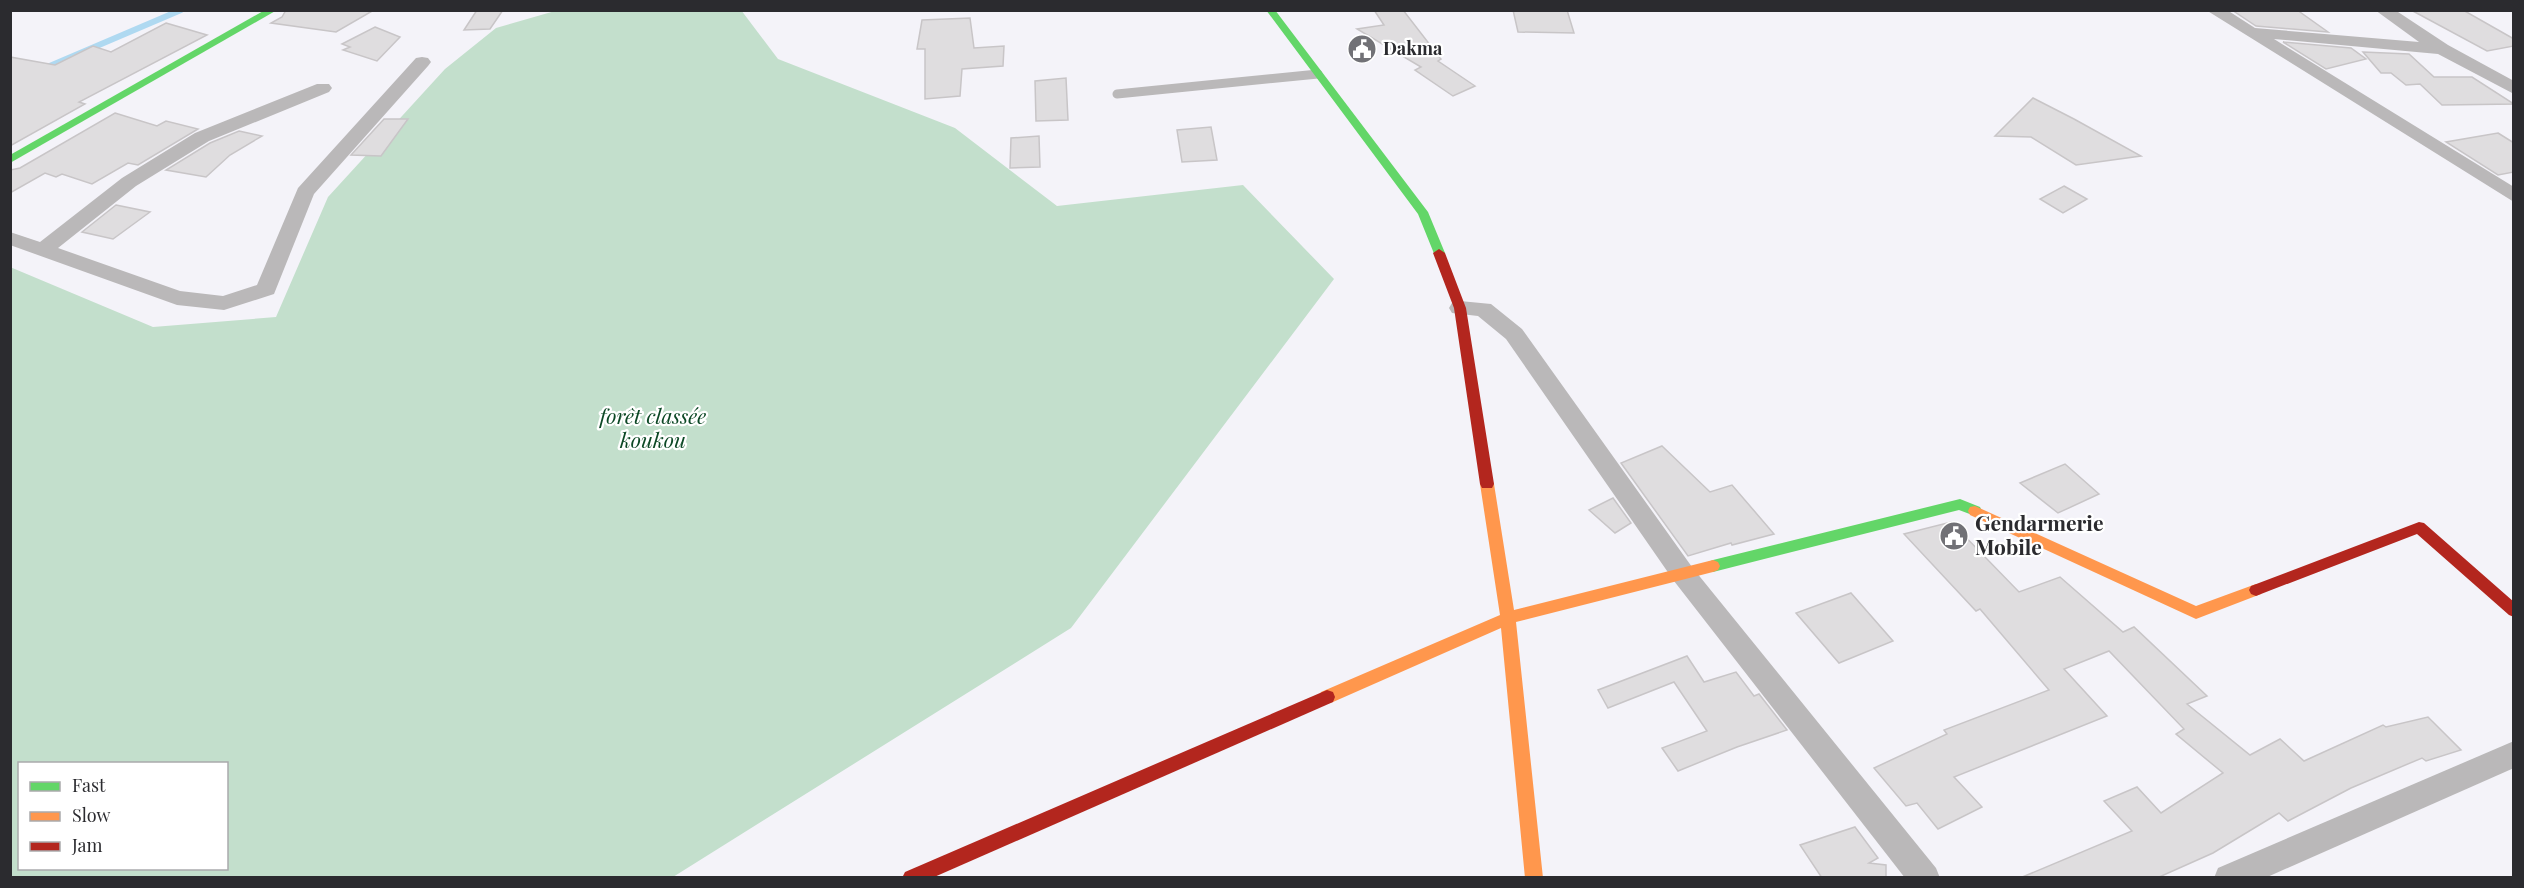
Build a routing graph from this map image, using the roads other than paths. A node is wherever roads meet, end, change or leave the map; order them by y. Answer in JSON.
{"nodes":[{"id":1,"x":273,"y":10,"type":"edge"},
{"id":2,"x":1270,"y":10,"type":"edge"},
{"id":3,"x":2214,"y":10,"type":"edge"},
{"id":4,"x":2383,"y":10,"type":"edge"},
{"id":5,"x":2252,"y":32,"type":"junction"},
{"id":6,"x":2442,"y":49,"type":"junction"},
{"id":7,"x":422,"y":63,"type":"dead end"},
{"id":8,"x":1318,"y":74,"type":"junction"},
{"id":9,"x":323,"y":88,"type":"dead end"},
{"id":10,"x":2514,"y":89,"type":"edge"},
{"id":11,"x":1117,"y":94,"type":"dead end"},
{"id":12,"x":10,"y":160,"type":"edge"},
{"id":13,"x":2514,"y":196,"type":"edge"},
{"id":14,"x":10,"y":238,"type":"edge"},
{"id":15,"x":44,"y":250,"type":"junction"},
{"id":16,"x":1460,"y":308,"type":"junction"},
{"id":17,"x":1683,"y":574,"type":"junction"},
{"id":18,"x":2514,"y":611,"type":"edge"},
{"id":19,"x":1508,"y":618,"type":"junction"},
{"id":20,"x":2514,"y":754,"type":"edge"},
{"id":21,"x":911,"y":878,"type":"edge"},
{"id":22,"x":1534,"y":878,"type":"edge"},
{"id":23,"x":1925,"y":878,"type":"edge"},
{"id":24,"x":2229,"y":878,"type":"edge"}],
"edges":[{"from":1,"to":12,"type":"street"},
{"from":2,"to":8,"type":"street"},
{"from":3,"to":5,"type":"street"},
{"from":4,"to":6,"type":"street"},
{"from":5,"to":6,"type":"street"},
{"from":5,"to":13,"type":"street"},
{"from":6,"to":10,"type":"street"},
{"from":7,"to":15,"type":"street"},
{"from":8,"to":11,"type":"lane"},
{"from":8,"to":16,"type":"street"},
{"from":9,"to":15,"type":"street"},
{"from":14,"to":15,"type":"street"},
{"from":16,"to":17,"type":"street"},
{"from":16,"to":19,"type":"street"},
{"from":17,"to":18,"type":"street"},
{"from":17,"to":19,"type":"street"},
{"from":17,"to":23,"type":"street"},
{"from":19,"to":21,"type":"street"},
{"from":19,"to":22,"type":"street"},
{"from":20,"to":24,"type":"street"}]}
